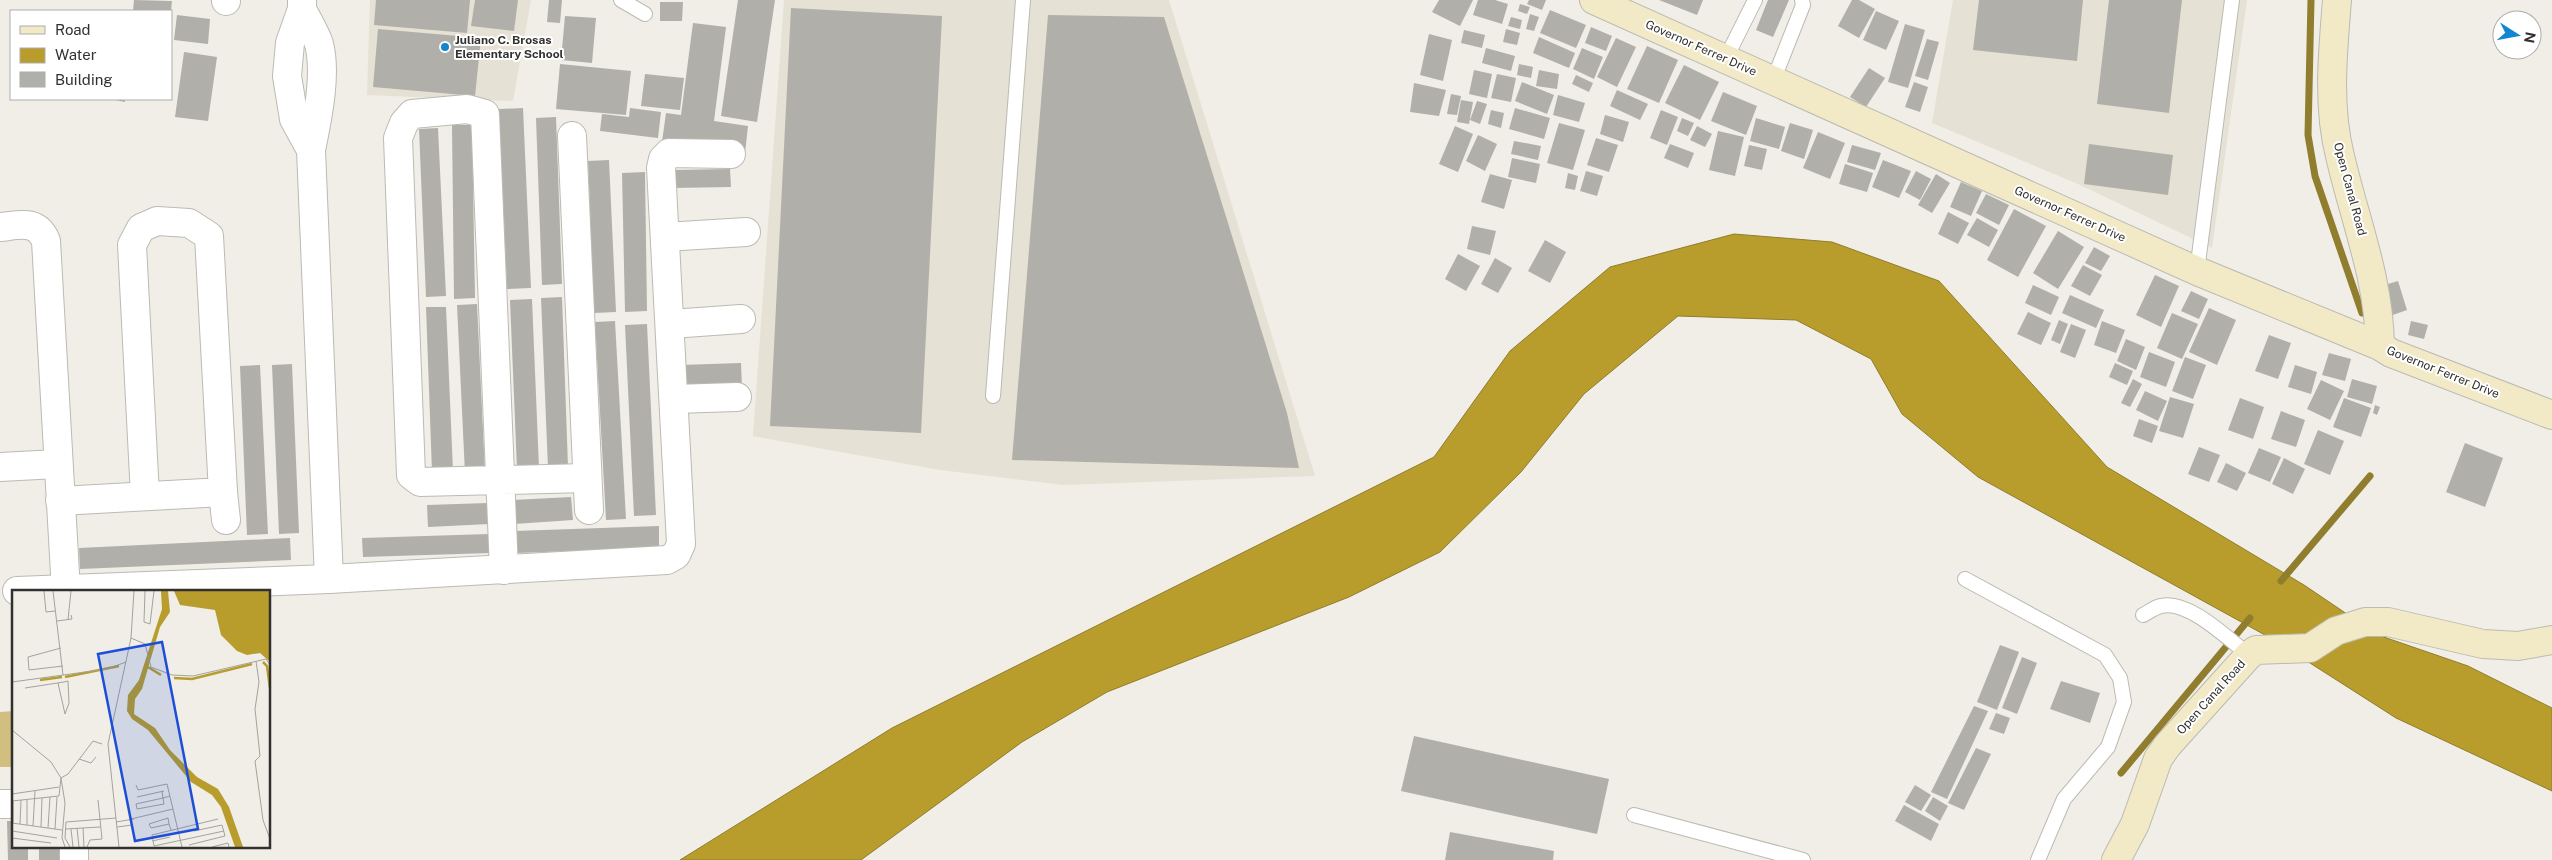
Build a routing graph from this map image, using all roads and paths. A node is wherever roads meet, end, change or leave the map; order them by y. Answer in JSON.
{"nodes":[{"id":1,"x":621,"y":0,"type":"edge"},
{"id":2,"x":1023,"y":0,"type":"edge"},
{"id":3,"x":1594,"y":0,"type":"edge"},
{"id":4,"x":1755,"y":0,"type":"edge"},
{"id":5,"x":1802,"y":0,"type":"edge"},
{"id":6,"x":2232,"y":0,"type":"edge"},
{"id":7,"x":2337,"y":0,"type":"edge"},
{"id":8,"x":302,"y":4,"type":"edge"},
{"id":9,"x":645,"y":14,"type":"dead end"},
{"id":10,"x":1725,"y":60,"type":"junction"},
{"id":11,"x":1773,"y":81,"type":"junction"},
{"id":12,"x":572,"y":136,"type":"dead end"},
{"id":13,"x":731,"y":154,"type":"dead end"},
{"id":14,"x":0,"y":227,"type":"edge"},
{"id":15,"x":746,"y":232,"type":"dead end"},
{"id":16,"x":666,"y":236,"type":"junction"},
{"id":17,"x":2197,"y":271,"type":"junction"},
{"id":18,"x":741,"y":319,"type":"dead end"},
{"id":19,"x":671,"y":324,"type":"junction"},
{"id":20,"x":2380,"y":346,"type":"junction"},
{"id":21,"x":993,"y":396,"type":"dead end"},
{"id":22,"x":737,"y":398,"type":"dead end"},
{"id":23,"x":674,"y":399,"type":"junction"},
{"id":24,"x":2552,"y":415,"type":"edge"},
{"id":25,"x":57,"y":464,"type":"junction"},
{"id":26,"x":0,"y":467,"type":"edge"},
{"id":27,"x":587,"y":478,"type":"junction"},
{"id":28,"x":500,"y":482,"type":"junction"},
{"id":29,"x":223,"y":492,"type":"junction"},
{"id":30,"x":145,"y":496,"type":"junction"},
{"id":31,"x":60,"y":501,"type":"junction"},
{"id":32,"x":589,"y":510,"type":"dead end"},
{"id":33,"x":226,"y":520,"type":"dead end"},
{"id":34,"x":504,"y":570,"type":"junction"},
{"id":35,"x":329,"y":579,"type":"junction"},
{"id":36,"x":1965,"y":579,"type":"dead end"},
{"id":37,"x":66,"y":590,"type":"edge"},
{"id":38,"x":2144,"y":615,"type":"dead end"},
{"id":39,"x":2552,"y":640,"type":"edge"},
{"id":40,"x":2249,"y":655,"type":"junction"},
{"id":41,"x":1634,"y":816,"type":"dead end"},
{"id":42,"x":1803,"y":860,"type":"edge"},
{"id":43,"x":2038,"y":860,"type":"edge"},
{"id":44,"x":2116,"y":860,"type":"edge"}],
"edges":[{"from":1,"to":9,"type":"lane"},
{"from":2,"to":21,"type":"lane"},
{"from":3,"to":10,"type":"main road","name":"Governor Ferrer Drive"},
{"from":4,"to":10,"type":"lane"},
{"from":5,"to":11,"type":"lane"},
{"from":6,"to":17,"type":"lane"},
{"from":7,"to":20,"type":"main road","name":"Open Canal Road"},
{"from":8,"to":35,"type":"street"},
{"from":10,"to":11,"type":"main road","name":"Governor Ferrer Drive"},
{"from":11,"to":17,"type":"main road","name":"Governor Ferrer Drive"},
{"from":12,"to":27,"type":"street"},
{"from":13,"to":16,"type":"street"},
{"from":14,"to":25,"type":"street"},
{"from":15,"to":16,"type":"street"},
{"from":16,"to":19,"type":"street"},
{"from":17,"to":20,"type":"main road","name":"Governor Ferrer Drive"},
{"from":18,"to":19,"type":"street"},
{"from":19,"to":23,"type":"street"},
{"from":20,"to":24,"type":"main road","name":"Governor Ferrer Drive"},
{"from":22,"to":23,"type":"street"},
{"from":23,"to":34,"type":"street"},
{"from":25,"to":26,"type":"street"},
{"from":25,"to":31,"type":"street"},
{"from":27,"to":28,"type":"street"},
{"from":27,"to":32,"type":"street"},
{"from":28,"to":28,"type":"street"},
{"from":28,"to":34,"type":"street"},
{"from":29,"to":30,"type":"street"},
{"from":29,"to":30,"type":"street"},
{"from":29,"to":33,"type":"street"},
{"from":30,"to":31,"type":"street"},
{"from":31,"to":37,"type":"street"},
{"from":34,"to":35,"type":"street"},
{"from":35,"to":37,"type":"street"},
{"from":36,"to":43,"type":"lane"},
{"from":38,"to":40,"type":"lane"},
{"from":39,"to":40,"type":"main road","name":"Open Canal Road"},
{"from":40,"to":44,"type":"main road","name":"Open Canal Road"},
{"from":41,"to":42,"type":"lane"}]}
